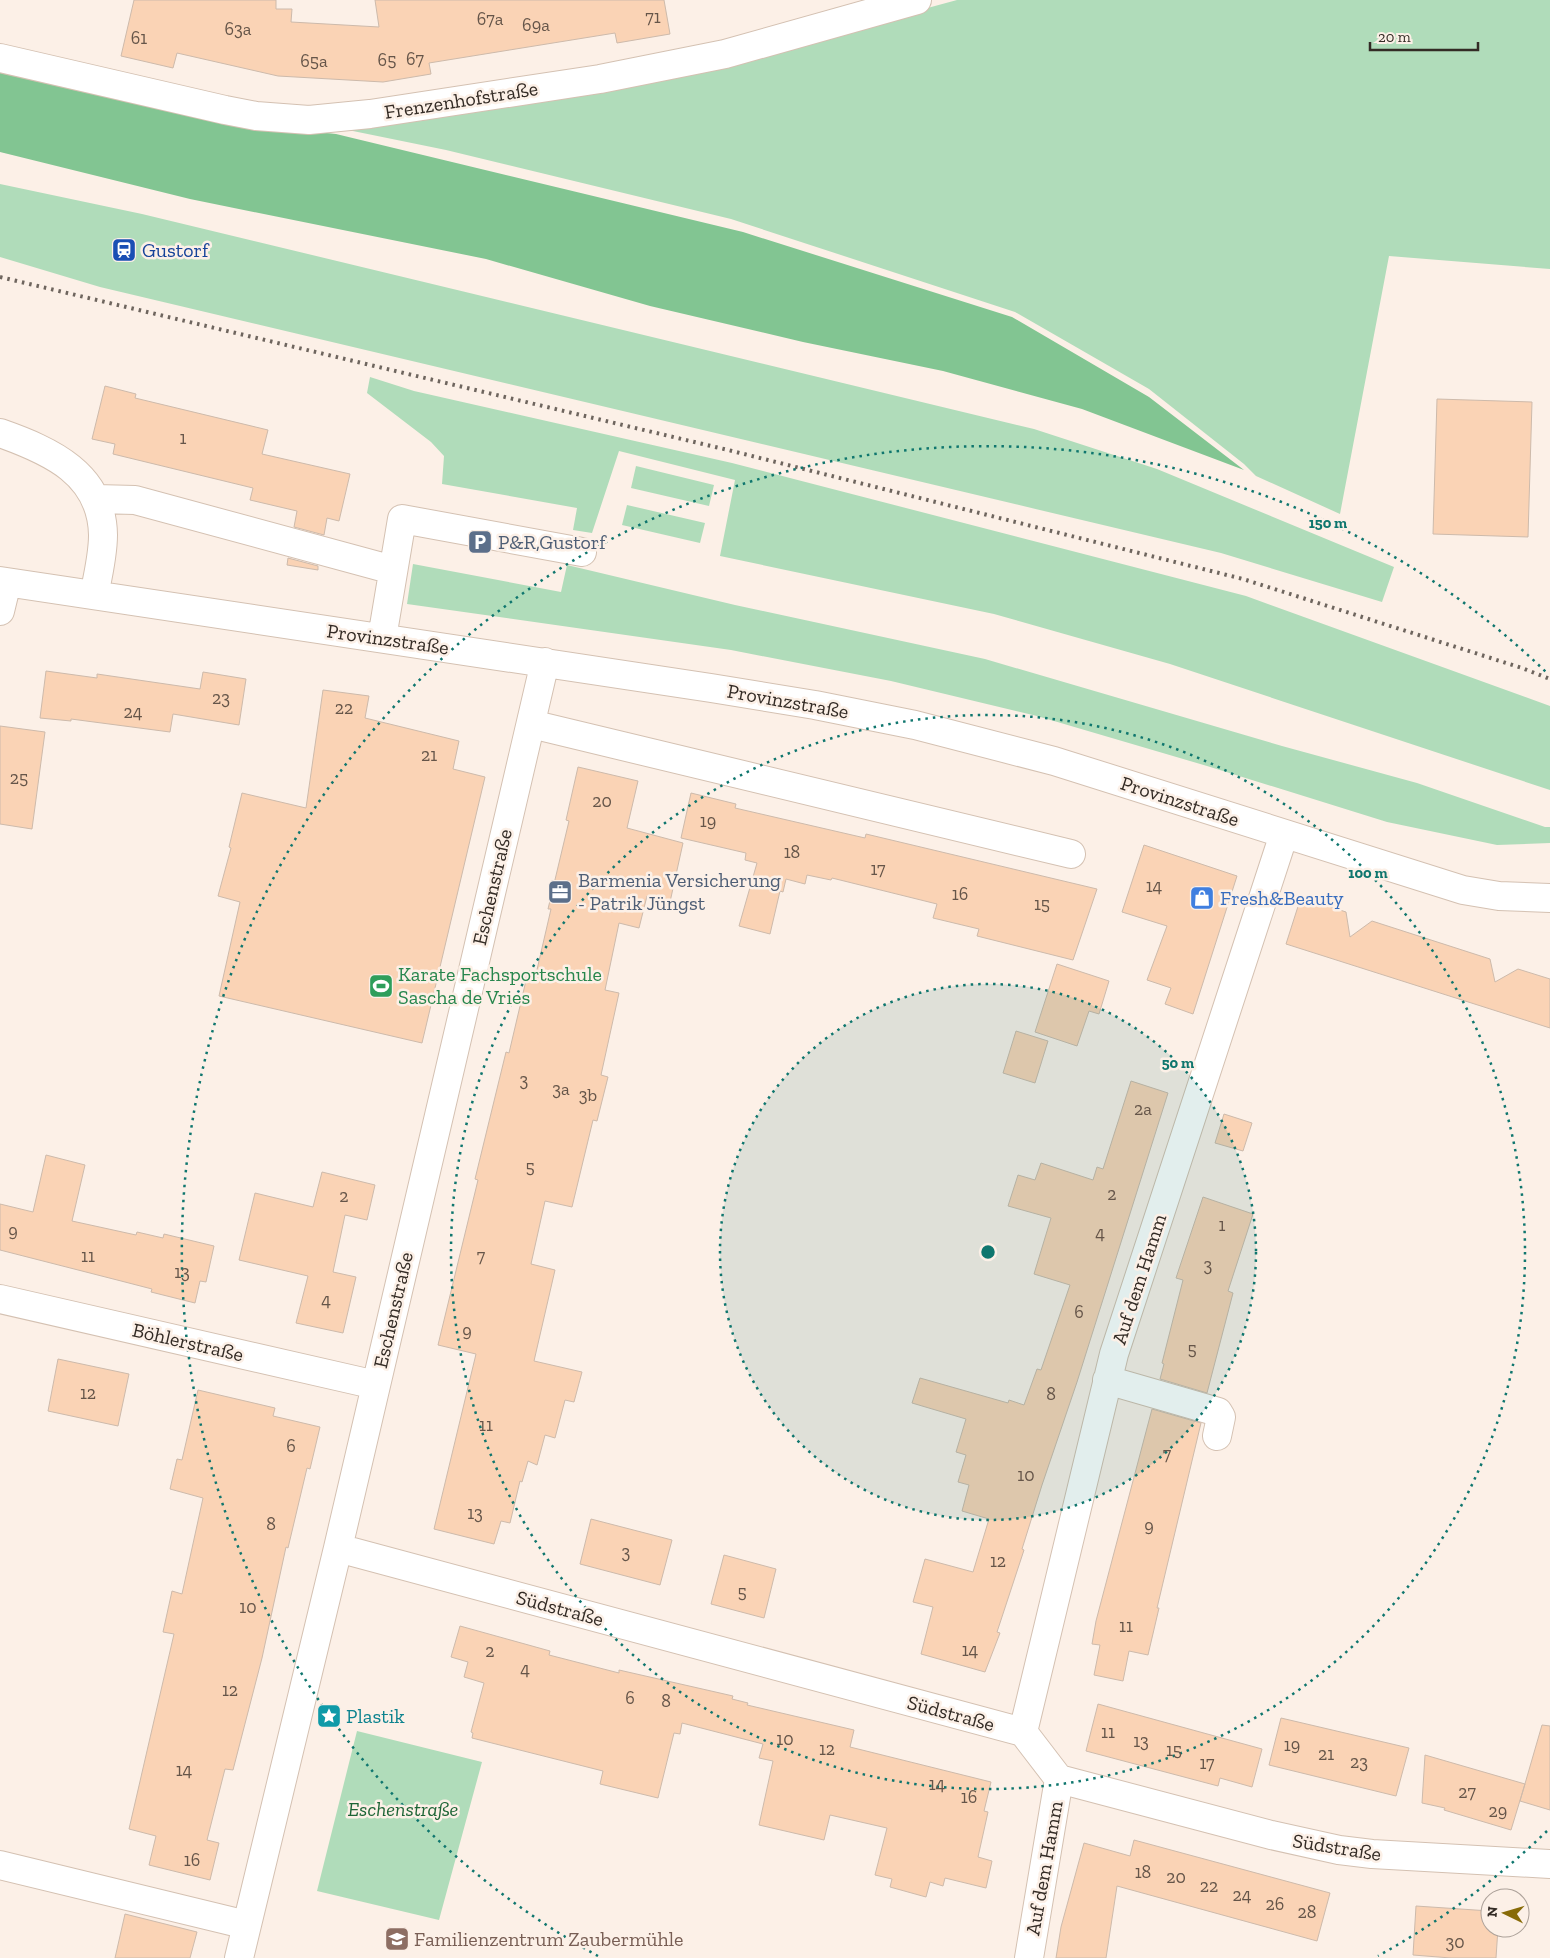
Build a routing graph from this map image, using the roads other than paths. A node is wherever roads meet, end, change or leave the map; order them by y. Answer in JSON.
{"nodes":[{"id":1,"x":917,"y":0,"type":"edge"},
{"id":2,"x":0,"y":58,"type":"edge"},
{"id":3,"x":0,"y":433,"type":"edge"},
{"id":4,"x":96,"y":498,"type":"junction"},
{"id":5,"x":582,"y":552,"type":"dead end"},
{"id":6,"x":393,"y":570,"type":"junction"},
{"id":7,"x":4,"y":582,"type":"edge"},
{"id":8,"x":94,"y":595,"type":"junction"},
{"id":9,"x":0,"y":611,"type":"edge"},
{"id":10,"x":382,"y":638,"type":"junction"},
{"id":11,"x":545,"y":662,"type":"junction"},
{"id":12,"x":531,"y":724,"type":"junction"},
{"id":13,"x":1284,"y":834,"type":"junction"},
{"id":14,"x":1071,"y":854,"type":"dead end"},
{"id":15,"x":1499,"y":896,"type":"junction"},
{"id":16,"x":1550,"y":898,"type":"edge"},
{"id":17,"x":1550,"y":915,"type":"edge"},
{"id":18,"x":0,"y":1299,"type":"edge"},
{"id":19,"x":1107,"y":1380,"type":"junction"},
{"id":20,"x":376,"y":1385,"type":"junction"},
{"id":21,"x":1217,"y":1436,"type":"dead end"},
{"id":22,"x":338,"y":1548,"type":"junction"},
{"id":23,"x":1023,"y":1732,"type":"junction"},
{"id":24,"x":1059,"y":1779,"type":"junction"},
{"id":25,"x":1550,"y":1864,"type":"edge"},
{"id":26,"x":0,"y":1865,"type":"edge"},
{"id":27,"x":247,"y":1925,"type":"junction"},
{"id":28,"x":239,"y":1958,"type":"edge"},
{"id":29,"x":1029,"y":1958,"type":"edge"}],
"edges":[{"from":1,"to":2,"type":"street","name":"Frenzenhofstraße"},
{"from":3,"to":4,"type":"street"},
{"from":4,"to":6,"type":"street"},
{"from":4,"to":8,"type":"street"},
{"from":5,"to":6,"type":"street"},
{"from":6,"to":10,"type":"street"},
{"from":7,"to":8,"type":"street","name":"Provinzstraße"},
{"from":7,"to":9,"type":"street","name":"Provinzstraße"},
{"from":8,"to":10,"type":"street","name":"Provinzstraße"},
{"from":10,"to":11,"type":"street","name":"Provinzstraße"},
{"from":11,"to":12,"type":"street","name":"Eschenstraße"},
{"from":11,"to":13,"type":"street","name":"Provinzstraße"},
{"from":12,"to":14,"type":"street"},
{"from":12,"to":20,"type":"street","name":"Eschenstraße"},
{"from":13,"to":15,"type":"street","name":"Provinzstraße"},
{"from":13,"to":19,"type":"street","name":"Auf dem Hamm"},
{"from":15,"to":16,"type":"street","name":"Provinzstraße"},
{"from":15,"to":17,"type":"street"},
{"from":18,"to":20,"type":"street","name":"Böhlerstraße"},
{"from":19,"to":21,"type":"street"},
{"from":19,"to":23,"type":"street","name":"Auf dem Hamm"},
{"from":20,"to":22,"type":"street","name":"Eschenstraße"},
{"from":22,"to":23,"type":"street","name":"Südstraße"},
{"from":22,"to":27,"type":"street","name":"Eschenstraße"},
{"from":23,"to":24,"type":"street"},
{"from":24,"to":25,"type":"street","name":"Südstraße"},
{"from":24,"to":29,"type":"street","name":"Auf dem Hamm"},
{"from":26,"to":27,"type":"street"},
{"from":27,"to":28,"type":"street","name":"Eschenstraße"}]}
